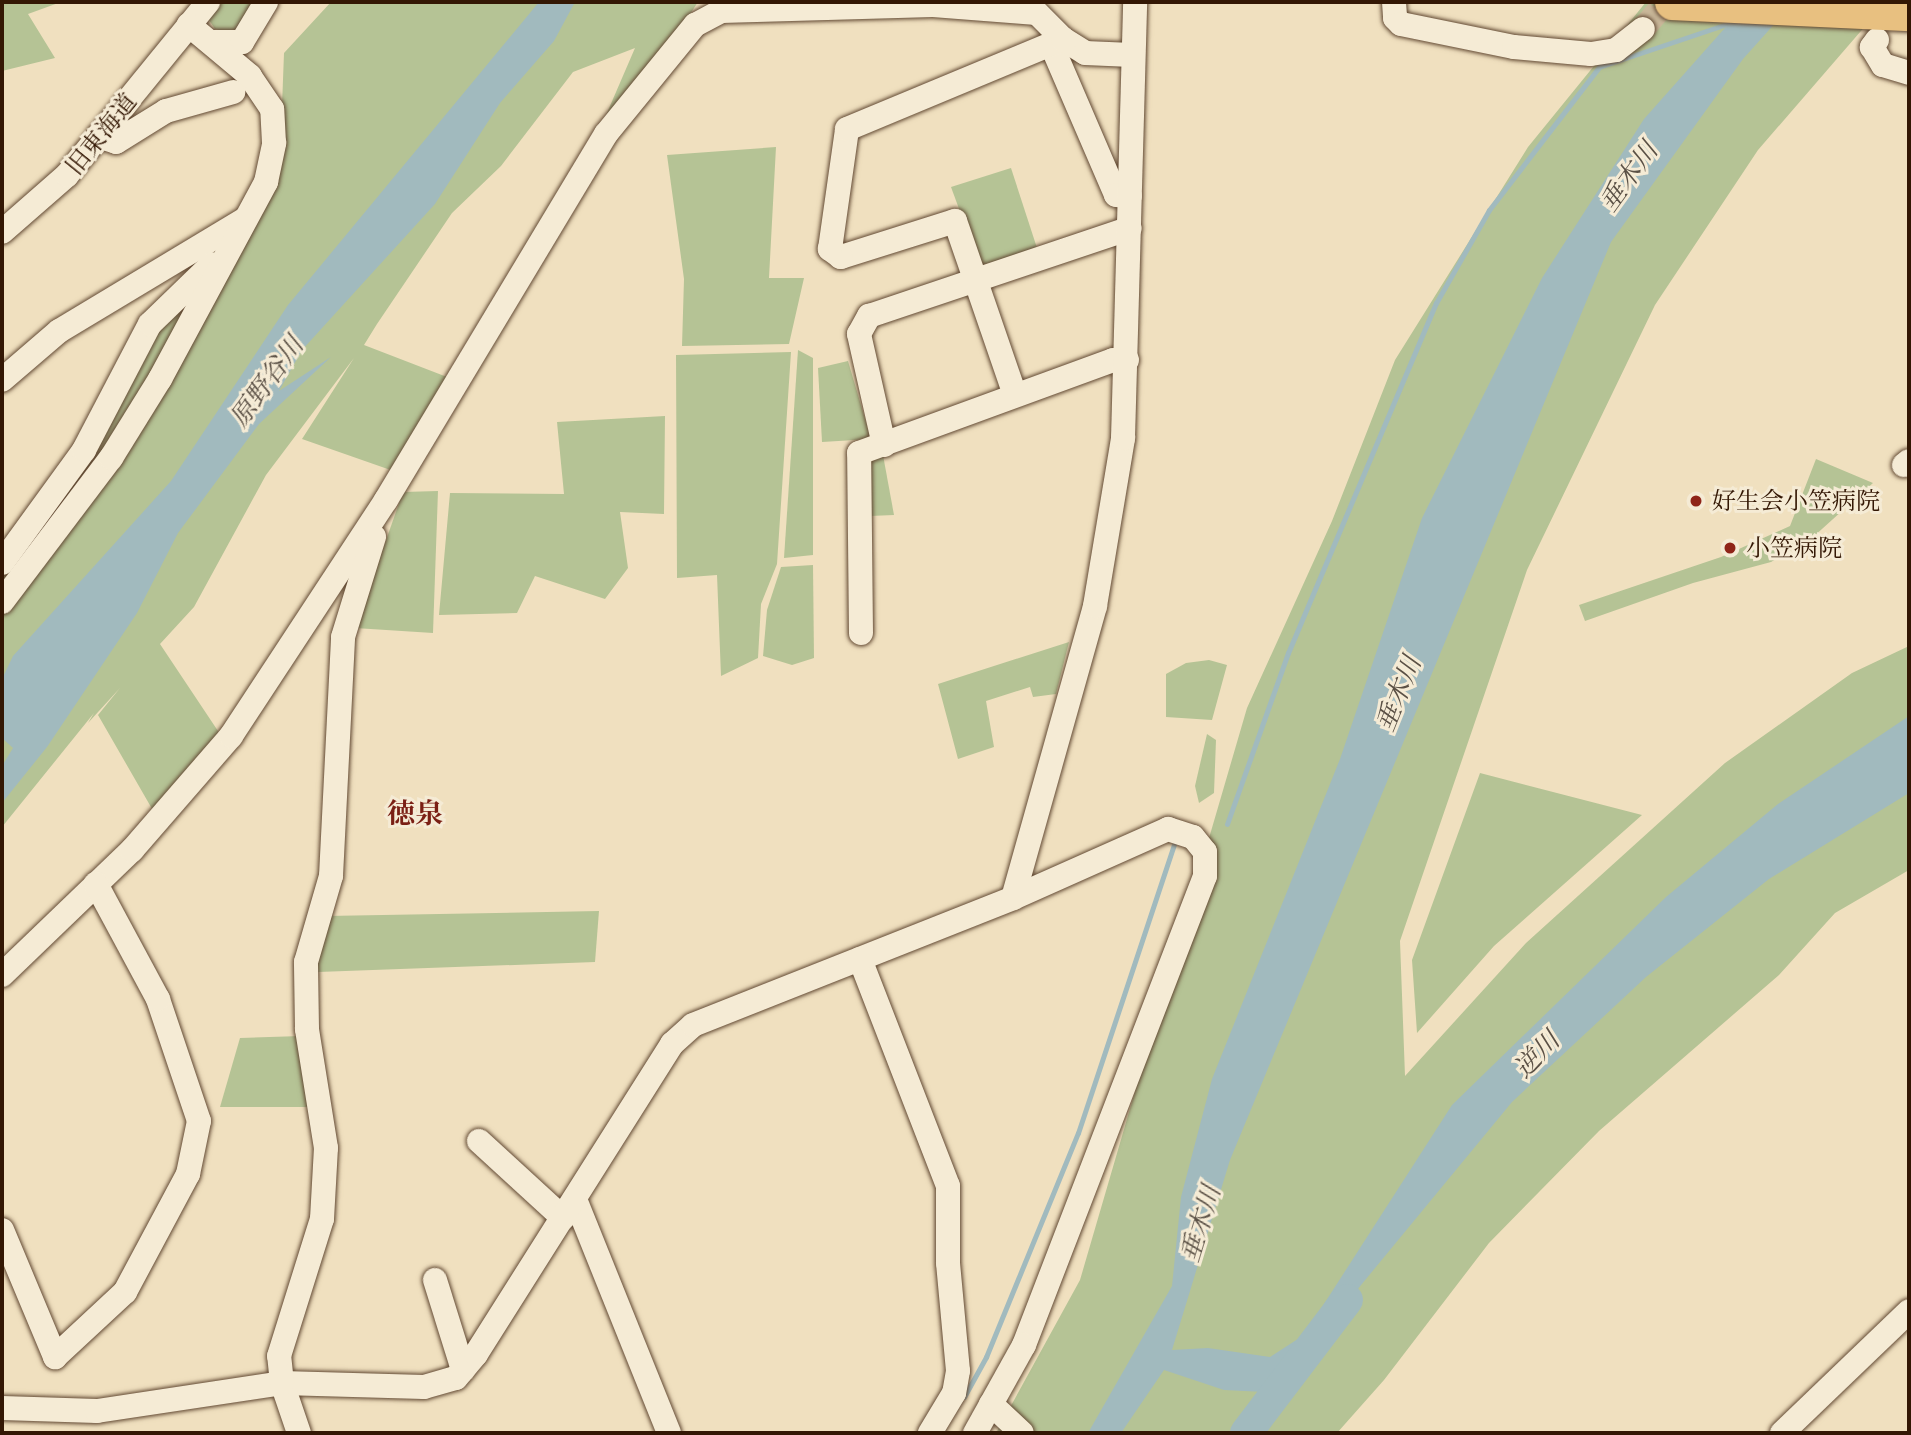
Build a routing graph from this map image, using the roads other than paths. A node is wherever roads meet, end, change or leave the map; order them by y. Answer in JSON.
{"nodes":[{"id":1,"x":208,"y":2,"type":"edge"},
{"id":2,"x":266,"y":2,"type":"edge"},
{"id":3,"x":1135,"y":2,"type":"edge"},
{"id":4,"x":1394,"y":2,"type":"edge"},
{"id":5,"x":1673,"y":2,"type":"edge"},
{"id":6,"x":723,"y":6,"type":"edge"},
{"id":7,"x":1892,"y":22,"type":"edge"},
{"id":8,"x":189,"y":25,"type":"junction"},
{"id":9,"x":1643,"y":29,"type":"tunnel mouth"},
{"id":10,"x":210,"y":42,"type":"junction"},
{"id":11,"x":1057,"y":42,"type":"junction"},
{"id":12,"x":1132,"y":55,"type":"junction"},
{"id":13,"x":1909,"y":73,"type":"edge"},
{"id":14,"x":233,"y":92,"type":"dead end"},
{"id":15,"x":98,"y":136,"type":"junction"},
{"id":16,"x":1130,"y":196,"type":"junction"},
{"id":17,"x":247,"y":218,"type":"junction"},
{"id":18,"x":1130,"y":228,"type":"junction"},
{"id":19,"x":2,"y":232,"type":"edge"},
{"id":20,"x":232,"y":244,"type":"junction"},
{"id":21,"x":976,"y":280,"type":"junction"},
{"id":22,"x":1127,"y":360,"type":"junction"},
{"id":23,"x":2,"y":380,"type":"edge"},
{"id":24,"x":1015,"y":395,"type":"junction"},
{"id":25,"x":884,"y":445,"type":"junction"},
{"id":26,"x":386,"y":500,"type":"junction"},
{"id":27,"x":2,"y":563,"type":"edge"},
{"id":28,"x":2,"y":602,"type":"edge"},
{"id":29,"x":861,"y":633,"type":"dead end"},
{"id":30,"x":96,"y":884,"type":"junction"},
{"id":31,"x":1013,"y":898,"type":"junction"},
{"id":32,"x":860,"y":959,"type":"junction"},
{"id":33,"x":2,"y":975,"type":"edge"},
{"id":34,"x":479,"y":1141,"type":"dead end"},
{"id":35,"x":569,"y":1208,"type":"junction"},
{"id":36,"x":2,"y":1230,"type":"edge"},
{"id":37,"x":435,"y":1280,"type":"dead end"},
{"id":38,"x":1909,"y":1311,"type":"edge"},
{"id":39,"x":463,"y":1370,"type":"junction"},
{"id":40,"x":282,"y":1383,"type":"junction"},
{"id":41,"x":994,"y":1407,"type":"junction"},
{"id":42,"x":2,"y":1408,"type":"edge"},
{"id":43,"x":299,"y":1433,"type":"edge"},
{"id":44,"x":669,"y":1433,"type":"edge"},
{"id":45,"x":930,"y":1433,"type":"edge"},
{"id":46,"x":975,"y":1433,"type":"edge"},
{"id":47,"x":1021,"y":1433,"type":"edge"},
{"id":48,"x":1782,"y":1433,"type":"edge"}],
"edges":[{"from":1,"to":8,"type":"street","name":"旧東海道"},
{"from":2,"to":10,"type":"street"},
{"from":3,"to":12,"type":"street"},
{"from":4,"to":9,"type":"street"},
{"from":5,"to":7,"type":"highway"},
{"from":6,"to":11,"type":"street"},
{"from":6,"to":26,"type":"street"},
{"from":7,"to":13,"type":"street"},
{"from":8,"to":10,"type":"street"},
{"from":8,"to":15,"type":"street","name":"旧東海道"},
{"from":10,"to":17,"type":"street"},
{"from":11,"to":12,"type":"street"},
{"from":11,"to":16,"type":"street"},
{"from":11,"to":21,"type":"street"},
{"from":12,"to":16,"type":"street"},
{"from":14,"to":15,"type":"street"},
{"from":15,"to":19,"type":"street","name":"旧東海道"},
{"from":16,"to":18,"type":"street"},
{"from":17,"to":20,"type":"street"},
{"from":17,"to":23,"type":"street"},
{"from":18,"to":21,"type":"street"},
{"from":18,"to":22,"type":"street"},
{"from":20,"to":27,"type":"street"},
{"from":20,"to":28,"type":"street"},
{"from":21,"to":24,"type":"street"},
{"from":21,"to":25,"type":"street"},
{"from":22,"to":24,"type":"street"},
{"from":22,"to":31,"type":"street"},
{"from":24,"to":25,"type":"street"},
{"from":25,"to":29,"type":"street"},
{"from":26,"to":30,"type":"street"},
{"from":26,"to":40,"type":"street"},
{"from":30,"to":33,"type":"street"},
{"from":30,"to":36,"type":"street"},
{"from":31,"to":32,"type":"street"},
{"from":31,"to":41,"type":"street"},
{"from":32,"to":35,"type":"street"},
{"from":32,"to":45,"type":"street"},
{"from":34,"to":35,"type":"street"},
{"from":35,"to":39,"type":"street"},
{"from":35,"to":44,"type":"street"},
{"from":37,"to":39,"type":"street"},
{"from":38,"to":48,"type":"street"},
{"from":39,"to":40,"type":"street"},
{"from":40,"to":42,"type":"street"},
{"from":40,"to":43,"type":"street"},
{"from":41,"to":46,"type":"street"},
{"from":41,"to":47,"type":"street"}]}
